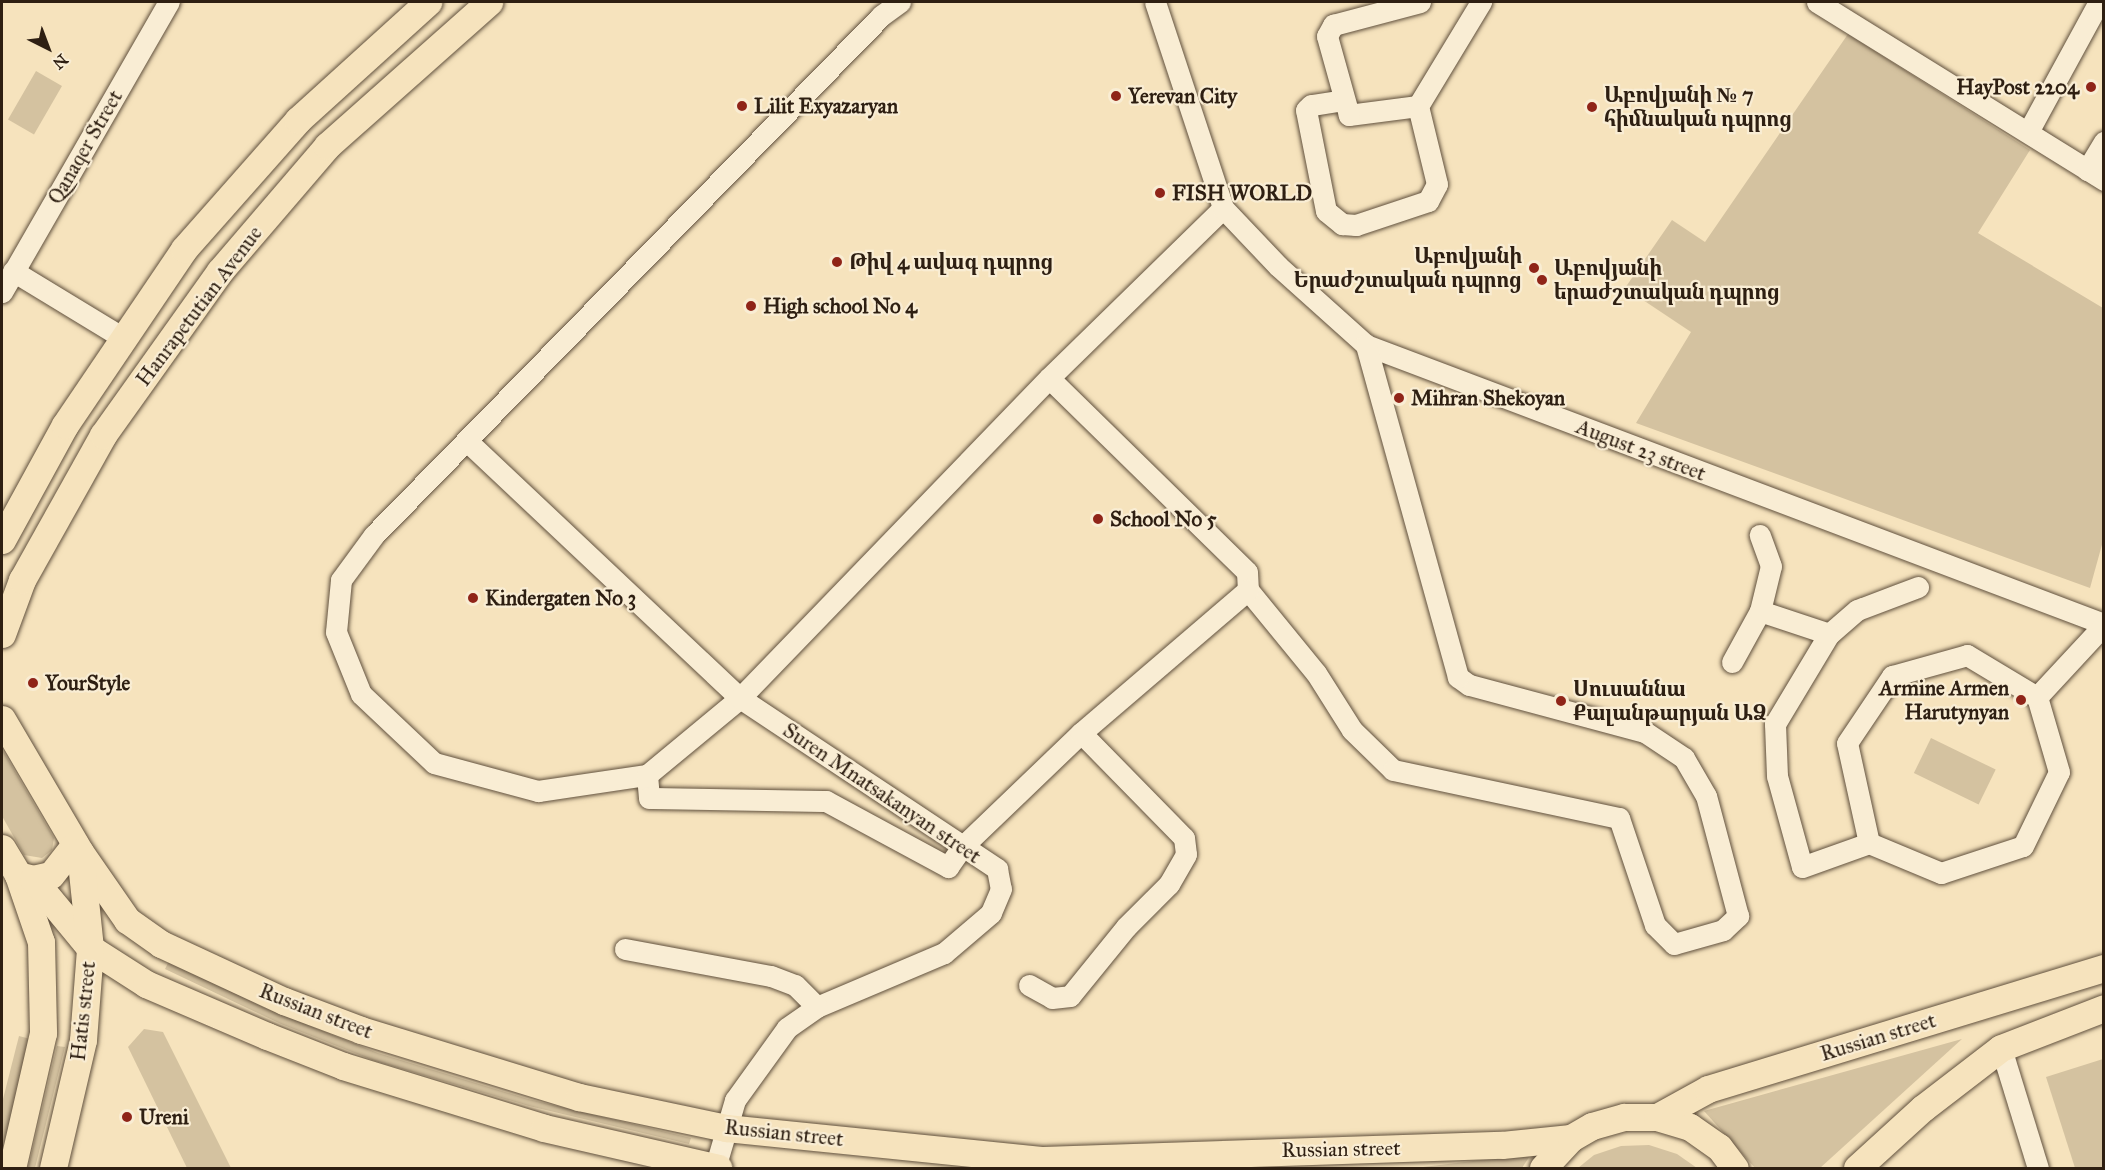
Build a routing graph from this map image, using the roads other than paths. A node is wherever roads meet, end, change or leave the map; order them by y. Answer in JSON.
{"nodes":[{"id":1,"x":169,"y":2,"type":"edge"},
{"id":2,"x":428,"y":2,"type":"edge"},
{"id":3,"x":489,"y":2,"type":"edge"},
{"id":4,"x":900,"y":2,"type":"edge"},
{"id":5,"x":1155,"y":2,"type":"edge"},
{"id":6,"x":1420,"y":2,"type":"edge"},
{"id":7,"x":1480,"y":2,"type":"edge"},
{"id":8,"x":1817,"y":2,"type":"edge"},
{"id":9,"x":2099,"y":2,"type":"edge"},
{"id":10,"x":1344,"y":100,"type":"junction"},
{"id":11,"x":1418,"y":106,"type":"junction"},
{"id":12,"x":2028,"y":132,"type":"junction"},
{"id":13,"x":2103,"y":142,"type":"edge"},
{"id":14,"x":2095,"y":175,"type":"edge"},
{"id":15,"x":1223,"y":208,"type":"junction"},
{"id":16,"x":13,"y":271,"type":"junction"},
{"id":17,"x":2,"y":292,"type":"edge"},
{"id":18,"x":123,"y":338,"type":"junction"},
{"id":19,"x":1366,"y":345,"type":"junction"},
{"id":20,"x":1049,"y":378,"type":"junction"},
{"id":21,"x":467,"y":441,"type":"junction"},
{"id":22,"x":1760,"y":535,"type":"dead end"},
{"id":23,"x":2,"y":540,"type":"edge"},
{"id":24,"x":1918,"y":586,"type":"dead end"},
{"id":25,"x":1248,"y":590,"type":"junction"},
{"id":26,"x":1760,"y":611,"type":"junction"},
{"id":27,"x":2103,"y":625,"type":"edge"},
{"id":28,"x":2,"y":634,"type":"edge"},
{"id":29,"x":1829,"y":634,"type":"junction"},
{"id":30,"x":1732,"y":662,"type":"dead end"},
{"id":31,"x":2037,"y":697,"type":"junction"},
{"id":32,"x":740,"y":698,"type":"junction"},
{"id":33,"x":3,"y":714,"type":"edge"},
{"id":34,"x":1081,"y":733,"type":"junction"},
{"id":35,"x":648,"y":775,"type":"junction"},
{"id":36,"x":1869,"y":843,"type":"junction"},
{"id":37,"x":962,"y":847,"type":"junction"},
{"id":38,"x":2,"y":848,"type":"edge"},
{"id":39,"x":77,"y":848,"type":"junction"},
{"id":40,"x":26,"y":877,"type":"junction"},
{"id":41,"x":90,"y":948,"type":"junction"},
{"id":42,"x":625,"y":949,"type":"dead end"},
{"id":43,"x":2103,"y":968,"type":"edge"},
{"id":44,"x":1029,"y":985,"type":"dead end"},
{"id":45,"x":817,"y":1007,"type":"junction"},
{"id":46,"x":2103,"y":1008,"type":"edge"},
{"id":47,"x":2001,"y":1048,"type":"junction"},
{"id":48,"x":1657,"y":1117,"type":"junction"},
{"id":49,"x":726,"y":1128,"type":"junction"},
{"id":50,"x":1571,"y":1138,"type":"junction"},
{"id":51,"x":1043,"y":1164,"type":"edge"},
{"id":52,"x":12,"y":1168,"type":"edge"},
{"id":53,"x":53,"y":1168,"type":"edge"},
{"id":54,"x":716,"y":1168,"type":"edge"},
{"id":55,"x":1543,"y":1168,"type":"edge"},
{"id":56,"x":1735,"y":1168,"type":"edge"},
{"id":57,"x":1857,"y":1168,"type":"edge"},
{"id":58,"x":2038,"y":1168,"type":"edge"}],
"edges":[{"from":1,"to":16,"type":"street","name":"Qanaqer Street"},
{"from":2,"to":18,"type":"main road","name":"Hanrapetutian Avenue"},
{"from":3,"to":28,"type":"main road","name":"Hanrapetutian Avenue"},
{"from":4,"to":21,"type":"street"},
{"from":5,"to":15,"type":"street","name":"August 23 street"},
{"from":6,"to":10,"type":"street"},
{"from":7,"to":11,"type":"street"},
{"from":8,"to":12,"type":"street"},
{"from":9,"to":12,"type":"street"},
{"from":10,"to":11,"type":"street"},
{"from":10,"to":11,"type":"street"},
{"from":12,"to":14,"type":"street"},
{"from":13,"to":14,"type":"street"},
{"from":15,"to":19,"type":"street","name":"August 23 street"},
{"from":15,"to":20,"type":"street"},
{"from":16,"to":17,"type":"street","name":"Qanaqer Street"},
{"from":16,"to":18,"type":"street"},
{"from":18,"to":23,"type":"main road","name":"Hanrapetutian Avenue"},
{"from":19,"to":25,"type":"street"},
{"from":19,"to":27,"type":"street","name":"August 23 street"},
{"from":20,"to":25,"type":"street"},
{"from":20,"to":32,"type":"street"},
{"from":21,"to":32,"type":"street","name":"Suren Mnatsakanyan street"},
{"from":21,"to":35,"type":"street"},
{"from":22,"to":26,"type":"street"},
{"from":24,"to":29,"type":"street"},
{"from":25,"to":34,"type":"street"},
{"from":26,"to":29,"type":"street"},
{"from":26,"to":30,"type":"street"},
{"from":27,"to":31,"type":"street"},
{"from":29,"to":36,"type":"street"},
{"from":31,"to":36,"type":"street"},
{"from":31,"to":36,"type":"street"},
{"from":32,"to":35,"type":"street"},
{"from":32,"to":37,"type":"street","name":"Suren Mnatsakanyan street"},
{"from":33,"to":39,"type":"main road","name":"Russian street"},
{"from":34,"to":37,"type":"street"},
{"from":34,"to":44,"type":"street"},
{"from":35,"to":37,"type":"street"},
{"from":37,"to":45,"type":"street","name":"Suren Mnatsakanyan street"},
{"from":38,"to":40,"type":"main road"},
{"from":39,"to":40,"type":"main road"},
{"from":39,"to":41,"type":"main road","name":"Hatis street"},
{"from":39,"to":49,"type":"main road","name":"Russian street"},
{"from":40,"to":41,"type":"main road","name":"Russian street"},
{"from":40,"to":52,"type":"main road","name":"Hatis street"},
{"from":41,"to":53,"type":"main road","name":"Hatis street"},
{"from":41,"to":54,"type":"main road","name":"Russian street"},
{"from":42,"to":45,"type":"street"},
{"from":43,"to":48,"type":"main road","name":"Russian street"},
{"from":45,"to":49,"type":"street","name":"Suren Mnatsakanyan street"},
{"from":46,"to":47,"type":"main road"},
{"from":47,"to":57,"type":"main road"},
{"from":47,"to":58,"type":"street"},
{"from":48,"to":50,"type":"main road"},
{"from":48,"to":56,"type":"main road"},
{"from":49,"to":51,"type":"main road","name":"Russian street"},
{"from":49,"to":54,"type":"street","name":"Suren Mnatsakanyan street"},
{"from":50,"to":51,"type":"main road","name":"Russian street"},
{"from":50,"to":55,"type":"main road"}]}
